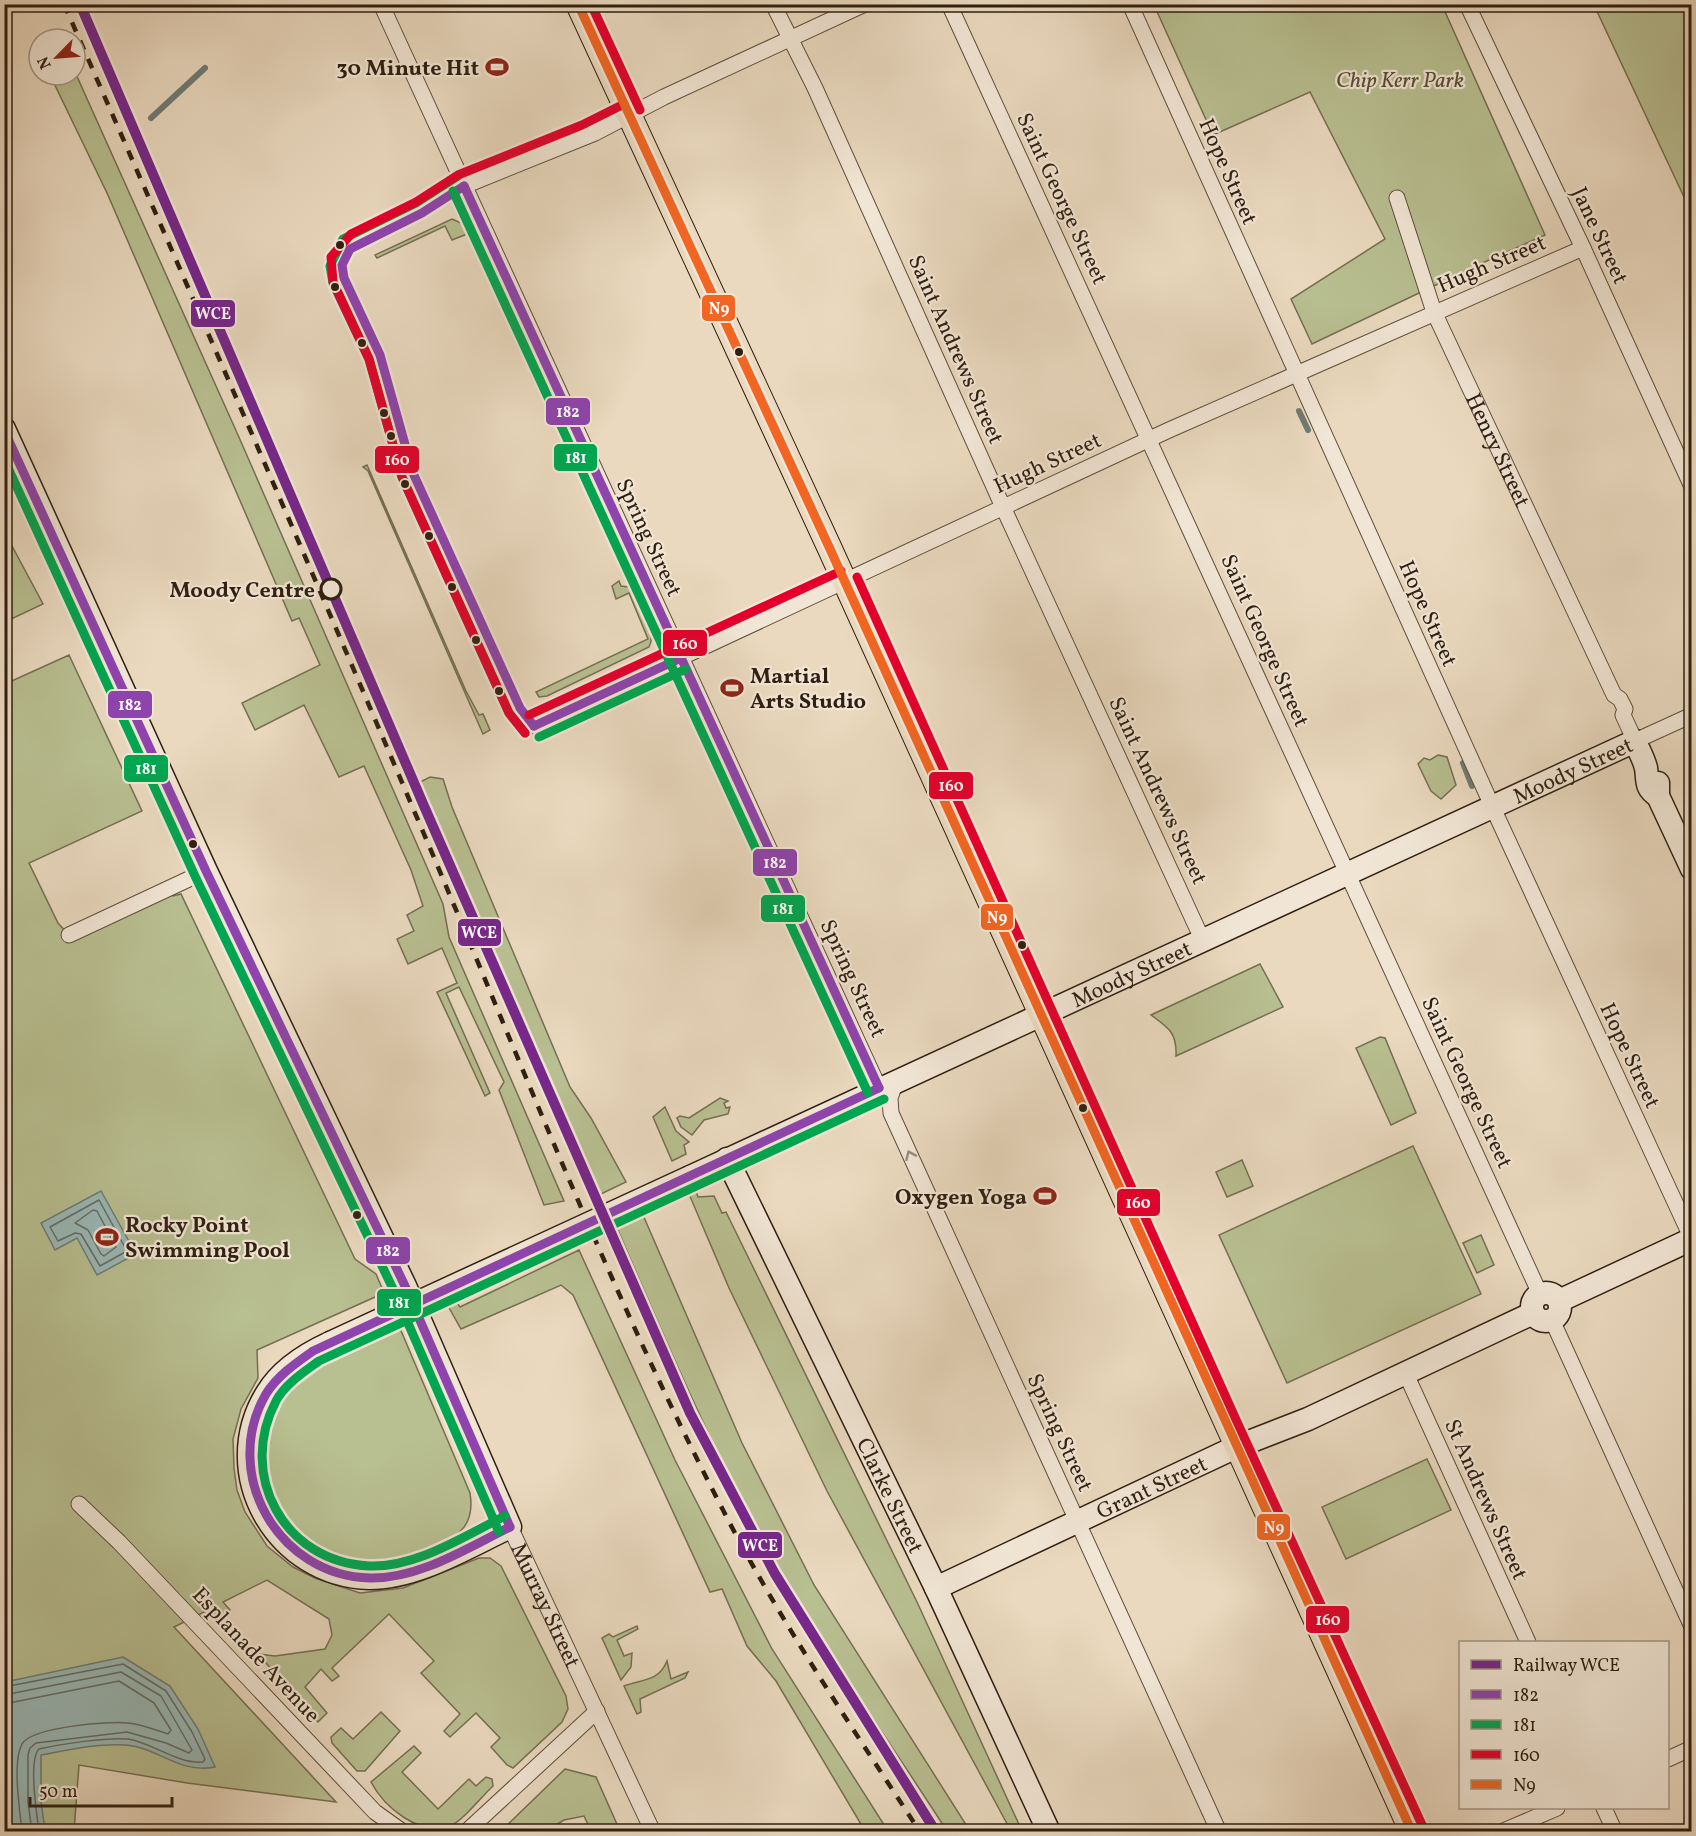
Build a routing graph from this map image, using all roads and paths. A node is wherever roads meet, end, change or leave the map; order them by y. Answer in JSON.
{"nodes":[{"id":1,"x":381,"y":4,"type":"edge"},
{"id":2,"x":578,"y":4,"type":"edge"},
{"id":3,"x":773,"y":4,"type":"edge"},
{"id":4,"x":865,"y":4,"type":"edge"},
{"id":5,"x":949,"y":4,"type":"edge"},
{"id":6,"x":1130,"y":4,"type":"edge"},
{"id":7,"x":1467,"y":4,"type":"edge"},
{"id":8,"x":790,"y":39,"type":"junction"},
{"id":9,"x":629,"y":115,"type":"junction"},
{"id":10,"x":464,"y":186,"type":"junction"},
{"id":11,"x":1397,"y":198,"type":"dead end"},
{"id":12,"x":1583,"y":248,"type":"junction"},
{"id":13,"x":1434,"y":312,"type":"junction"},
{"id":14,"x":1296,"y":373,"type":"junction"},
{"id":15,"x":4,"y":429,"type":"edge"},
{"id":16,"x":1149,"y":440,"type":"junction"},
{"id":17,"x":1692,"y":487,"type":"edge"},
{"id":18,"x":1003,"y":507,"type":"junction"},
{"id":19,"x":846,"y":582,"type":"junction"},
{"id":20,"x":681,"y":658,"type":"junction"},
{"id":21,"x":1692,"y":715,"type":"edge"},
{"id":22,"x":534,"y":726,"type":"dead end"},
{"id":23,"x":1635,"y":741,"type":"junction"},
{"id":24,"x":1493,"y":808,"type":"junction"},
{"id":25,"x":1692,"y":869,"type":"edge"},
{"id":26,"x":206,"y":871,"type":"junction"},
{"id":27,"x":1347,"y":873,"type":"junction"},
{"id":28,"x":69,"y":935,"type":"dead end"},
{"id":29,"x":1203,"y":941,"type":"junction"},
{"id":30,"x":1040,"y":1014,"type":"junction"},
{"id":31,"x":887,"y":1084,"type":"junction"},
{"id":32,"x":727,"y":1159,"type":"junction"},
{"id":33,"x":1692,"y":1239,"type":"edge"},
{"id":34,"x":1546,"y":1307,"type":"junction"},
{"id":35,"x":1406,"y":1374,"type":"junction"},
{"id":36,"x":1236,"y":1447,"type":"junction"},
{"id":37,"x":79,"y":1504,"type":"dead end"},
{"id":38,"x":1077,"y":1522,"type":"junction"},
{"id":39,"x":510,"y":1527,"type":"junction"},
{"id":40,"x":936,"y":1588,"type":"junction"},
{"id":41,"x":1692,"y":1627,"type":"edge"},
{"id":42,"x":1528,"y":1641,"type":"edge"},
{"id":43,"x":597,"y":1711,"type":"junction"},
{"id":44,"x":1692,"y":1748,"type":"edge"},
{"id":45,"x":1669,"y":1759,"type":"edge"},
{"id":46,"x":1555,"y":1809,"type":"edge"},
{"id":47,"x":1604,"y":1809,"type":"edge"},
{"id":48,"x":403,"y":1832,"type":"edge"},
{"id":49,"x":466,"y":1832,"type":"edge"},
{"id":50,"x":653,"y":1832,"type":"edge"},
{"id":51,"x":1049,"y":1832,"type":"edge"},
{"id":52,"x":1219,"y":1832,"type":"edge"},
{"id":53,"x":1412,"y":1832,"type":"edge"},
{"id":54,"x":1501,"y":1832,"type":"edge"},
{"id":55,"x":1615,"y":1832,"type":"edge"}],
"edges":[{"from":1,"to":10,"type":"street","name":"Spring Street"},
{"from":2,"to":9,"type":"main road"},
{"from":3,"to":8,"type":"street","name":"Saint Andrews Street"},
{"from":4,"to":8,"type":"street"},
{"from":5,"to":16,"type":"street","name":"Saint George Street"},
{"from":6,"to":14,"type":"street","name":"Hope Street"},
{"from":7,"to":12,"type":"street","name":"Jane Street"},
{"from":8,"to":9,"type":"street"},
{"from":8,"to":18,"type":"street","name":"Saint Andrews Street"},
{"from":9,"to":10,"type":"street"},
{"from":9,"to":19,"type":"main road"},
{"from":10,"to":20,"type":"street","name":"Spring Street"},
{"from":11,"to":13,"type":"street","name":"Henry Street"},
{"from":12,"to":13,"type":"street","name":"Hugh Street"},
{"from":12,"to":17,"type":"street","name":"Jane Street"},
{"from":13,"to":14,"type":"street","name":"Hugh Street"},
{"from":13,"to":23,"type":"street","name":"Henry Street"},
{"from":14,"to":16,"type":"street","name":"Hugh Street"},
{"from":14,"to":24,"type":"street","name":"Hope Street"},
{"from":15,"to":26,"type":"main road","name":"Murray Street"},
{"from":16,"to":18,"type":"street","name":"Hugh Street"},
{"from":16,"to":27,"type":"street","name":"Saint George Street"},
{"from":18,"to":19,"type":"street","name":"Hugh Street"},
{"from":18,"to":29,"type":"street","name":"Saint Andrews Street"},
{"from":19,"to":20,"type":"street","name":"Hugh Street"},
{"from":19,"to":30,"type":"main road"},
{"from":20,"to":22,"type":"street","name":"Hugh Street"},
{"from":20,"to":31,"type":"street","name":"Spring Street"},
{"from":21,"to":23,"type":"street","name":"Moody Street"},
{"from":23,"to":24,"type":"main road","name":"Moody Street"},
{"from":23,"to":25,"type":"main road","name":"Henry Street"},
{"from":24,"to":27,"type":"main road","name":"Moody Street"},
{"from":24,"to":33,"type":"street","name":"Hope Street"},
{"from":26,"to":28,"type":"street"},
{"from":26,"to":39,"type":"main road","name":"Murray Street"},
{"from":27,"to":29,"type":"main road","name":"Moody Street"},
{"from":27,"to":34,"type":"street","name":"Saint George Street"},
{"from":29,"to":30,"type":"main road","name":"Moody Street"},
{"from":30,"to":31,"type":"main road","name":"Moody Street"},
{"from":30,"to":36,"type":"main road"},
{"from":31,"to":32,"type":"main road","name":"Moody Street"},
{"from":38,"to":31,"type":"street","name":"Spring Street","one_way":true},
{"from":32,"to":39,"type":"main road","name":"Moody Street","bridge":true},
{"from":32,"to":40,"type":"main road","name":"Clarke Street"},
{"from":33,"to":34,"type":"main road","name":"Grant Street"},
{"from":34,"to":35,"type":"main road","name":"Grant Street"},
{"from":34,"to":41,"type":"street","name":"Saint George Street"},
{"from":35,"to":36,"type":"main road","name":"Grant Street"},
{"from":35,"to":42,"type":"street","name":"St Andrews Street"},
{"from":36,"to":38,"type":"main road","name":"Grant Street"},
{"from":36,"to":53,"type":"main road"},
{"from":37,"to":48,"type":"street","name":"Esplanade Avenue"},
{"from":38,"to":40,"type":"main road","name":"Grant Street"},
{"from":38,"to":52,"type":"street","name":"Spring Street"},
{"from":39,"to":43,"type":"street","name":"Murray Street"},
{"from":40,"to":51,"type":"main road","name":"Clarke Street"},
{"from":43,"to":49,"type":"street"},
{"from":43,"to":50,"type":"street","name":"Murray Street"},
{"from":44,"to":45,"type":"street"},
{"from":46,"to":54,"type":"street"},
{"from":47,"to":55,"type":"street"}]}
